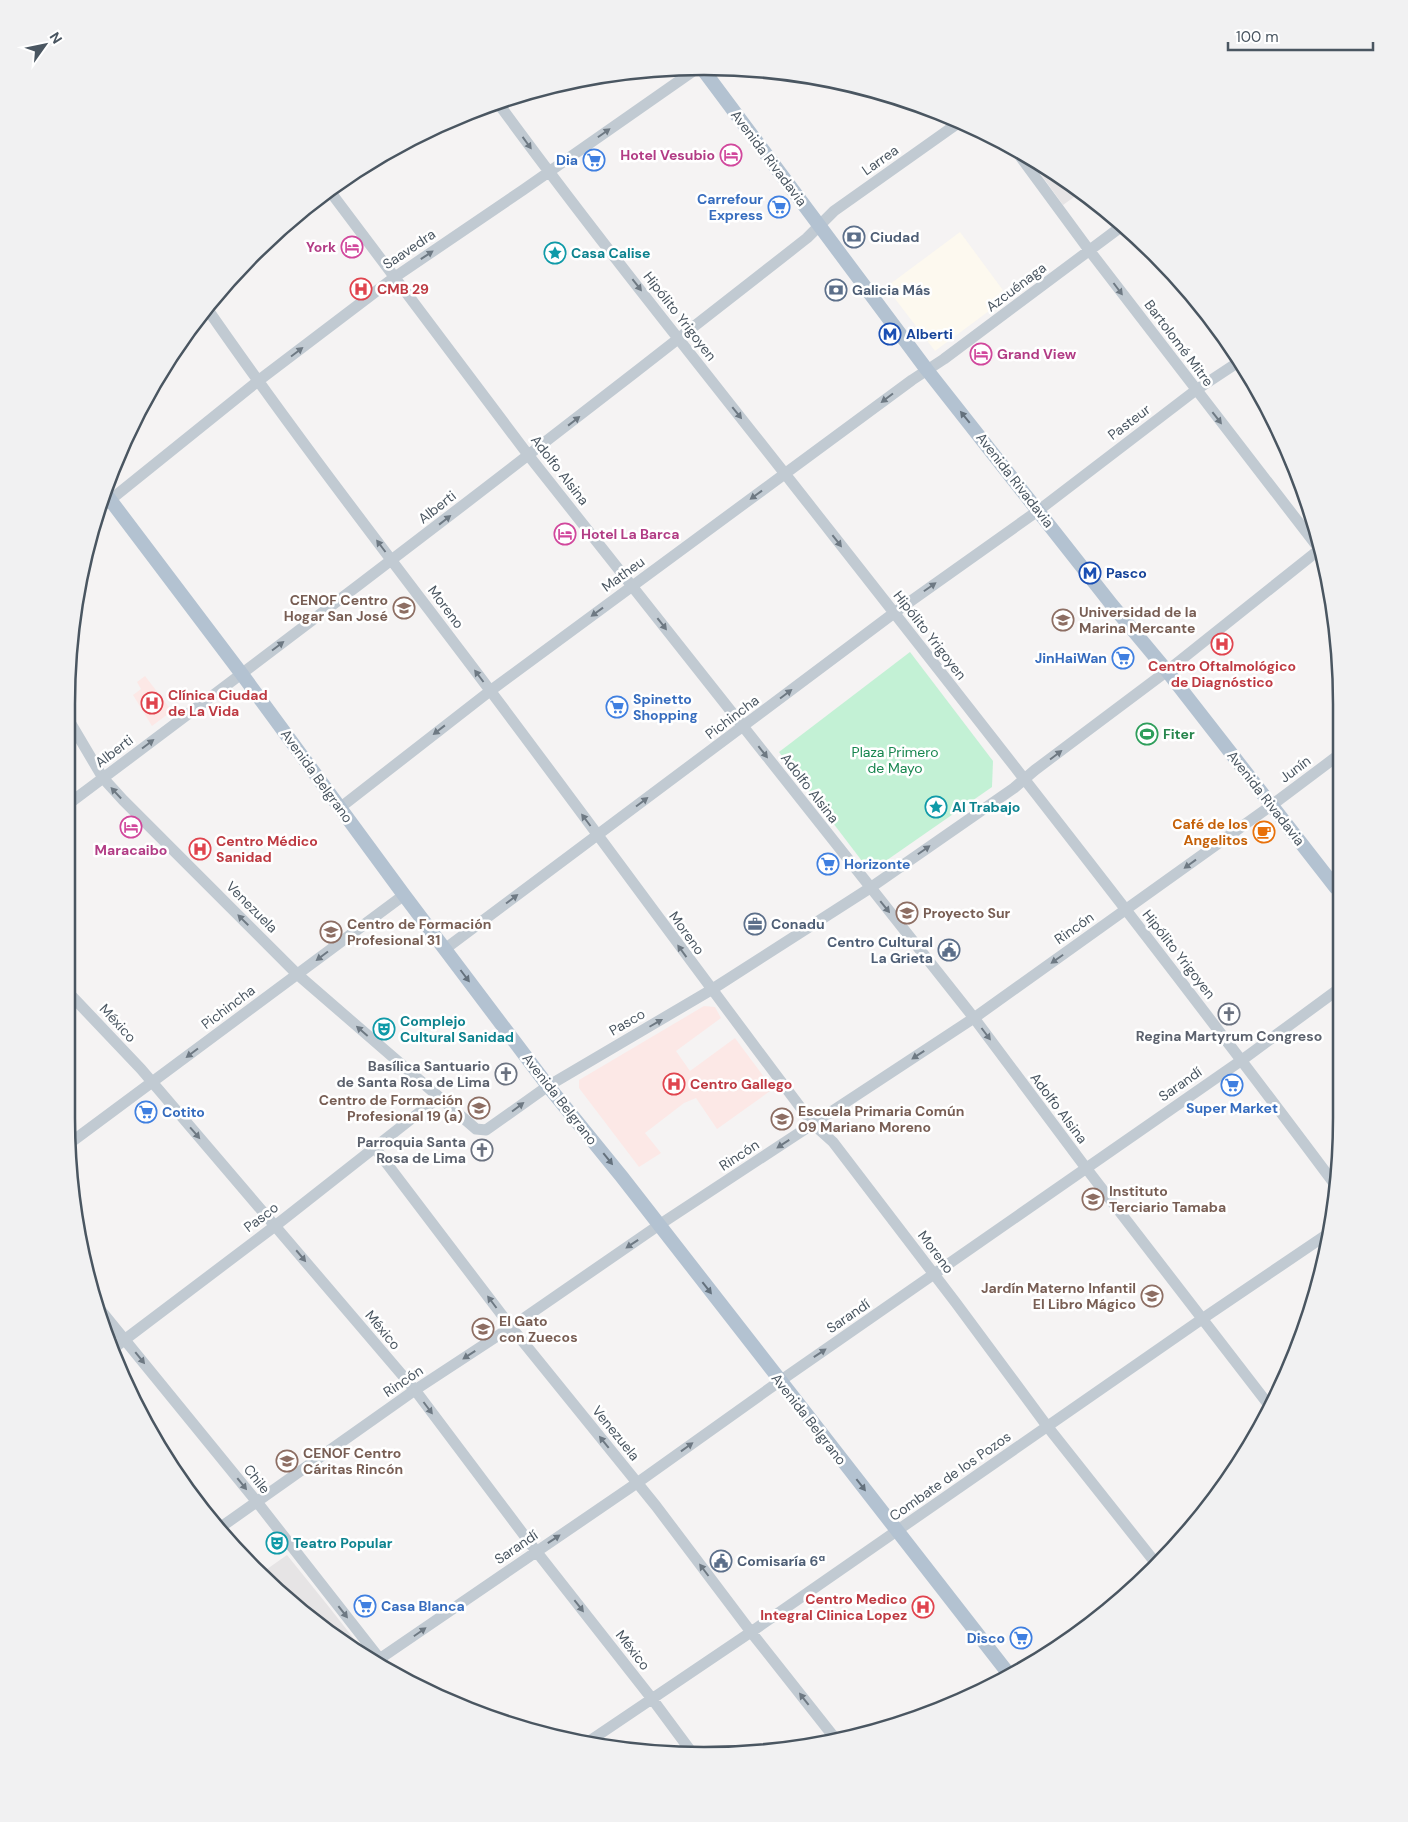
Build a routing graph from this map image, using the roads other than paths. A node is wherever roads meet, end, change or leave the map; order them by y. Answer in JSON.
{"nodes":[{"id":1,"x":688,"y":75,"type":"edge"},
{"id":2,"x":706,"y":75,"type":"edge"},
{"id":3,"x":502,"y":108,"type":"edge"},
{"id":4,"x":954,"y":127,"type":"edge"},
{"id":5,"x":1025,"y":163,"type":"edge"},
{"id":6,"x":548,"y":172,"type":"junction"},
{"id":7,"x":334,"y":196,"type":"edge"},
{"id":8,"x":820,"y":226,"type":"junction"},
{"id":9,"x":1117,"y":230,"type":"edge"},
{"id":10,"x":1089,"y":250,"type":"junction"},
{"id":11,"x":395,"y":277,"type":"junction"},
{"id":12,"x":211,"y":314,"type":"edge"},
{"id":13,"x":678,"y":340,"type":"junction"},
{"id":14,"x":1233,"y":365,"type":"edge"},
{"id":15,"x":927,"y":370,"type":"junction"},
{"id":16,"x":258,"y":381,"type":"junction"},
{"id":17,"x":1196,"y":390,"type":"junction"},
{"id":18,"x":529,"y":456,"type":"junction"},
{"id":19,"x":785,"y":474,"type":"junction"},
{"id":20,"x":110,"y":497,"type":"edge"},
{"id":21,"x":107,"y":504,"type":"edge"},
{"id":22,"x":1038,"y":510,"type":"junction"},
{"id":23,"x":1312,"y":541,"type":"edge"},
{"id":24,"x":1315,"y":553,"type":"edge"},
{"id":25,"x":393,"y":560,"type":"junction"},
{"id":26,"x":632,"y":586,"type":"junction"},
{"id":27,"x":894,"y":612,"type":"junction"},
{"id":28,"x":1167,"y":671,"type":"junction"},
{"id":29,"x":242,"y":673,"type":"junction"},
{"id":30,"x":490,"y":690,"type":"junction"},
{"id":31,"x":743,"y":727,"type":"junction"},
{"id":32,"x":75,"y":730,"type":"edge"},
{"id":33,"x":1333,"y":759,"type":"edge"},
{"id":34,"x":103,"y":778,"type":"junction"},
{"id":35,"x":1024,"y":779,"type":"junction"},
{"id":36,"x":75,"y":799,"type":"edge"},
{"id":37,"x":1272,"y":805,"type":"junction"},
{"id":38,"x":341,"y":807,"type":"junction"},
{"id":39,"x":598,"y":835,"type":"junction"},
{"id":40,"x":1333,"y":884,"type":"edge"},
{"id":41,"x":870,"y":888,"type":"junction"},
{"id":42,"x":404,"y":895,"type":"junction"},
{"id":43,"x":1126,"y":910,"type":"junction"},
{"id":44,"x":445,"y":950,"type":"junction"},
{"id":45,"x":297,"y":974,"type":"junction"},
{"id":46,"x":711,"y":990,"type":"junction"},
{"id":47,"x":1333,"y":993,"type":"edge"},
{"id":48,"x":75,"y":1000,"type":"edge"},
{"id":49,"x":974,"y":1018,"type":"junction"},
{"id":50,"x":1242,"y":1060,"type":"junction"},
{"id":51,"x":152,"y":1082,"type":"junction"},
{"id":52,"x":548,"y":1086,"type":"junction"},
{"id":53,"x":439,"y":1097,"type":"junction"},
{"id":54,"x":814,"y":1124,"type":"junction"},
{"id":55,"x":76,"y":1139,"type":"edge"},
{"id":56,"x":375,"y":1148,"type":"junction"},
{"id":57,"x":1086,"y":1168,"type":"junction"},
{"id":58,"x":1330,"y":1178,"type":"edge"},
{"id":59,"x":275,"y":1226,"type":"junction"},
{"id":60,"x":659,"y":1226,"type":"junction"},
{"id":61,"x":1321,"y":1238,"type":"edge"},
{"id":62,"x":934,"y":1275,"type":"junction"},
{"id":63,"x":108,"y":1319,"type":"edge"},
{"id":64,"x":1202,"y":1319,"type":"junction"},
{"id":65,"x":511,"y":1327,"type":"junction"},
{"id":66,"x":124,"y":1339,"type":"junction"},
{"id":67,"x":118,"y":1345,"type":"edge"},
{"id":68,"x":780,"y":1381,"type":"junction"},
{"id":69,"x":415,"y":1390,"type":"junction"},
{"id":70,"x":1265,"y":1401,"type":"edge"},
{"id":71,"x":1047,"y":1426,"type":"junction"},
{"id":72,"x":637,"y":1483,"type":"junction"},
{"id":73,"x":257,"y":1502,"type":"junction"},
{"id":74,"x":224,"y":1525,"type":"edge"},
{"id":75,"x":897,"y":1531,"type":"junction"},
{"id":76,"x":536,"y":1551,"type":"junction"},
{"id":77,"x":1153,"y":1559,"type":"edge"},
{"id":78,"x":751,"y":1632,"type":"junction"},
{"id":79,"x":368,"y":1650,"type":"edge"},
{"id":80,"x":381,"y":1658,"type":"edge"},
{"id":81,"x":1005,"y":1670,"type":"edge"},
{"id":82,"x":652,"y":1700,"type":"junction"},
{"id":83,"x":832,"y":1734,"type":"edge"},
{"id":84,"x":595,"y":1737,"type":"edge"},
{"id":85,"x":687,"y":1747,"type":"edge"}],
"edges":[{"from":6,"to":1,"type":"street","name":"Saavedra","one_way":true},
{"from":2,"to":8,"type":"main road","name":"Avenida Rivadavia"},
{"from":3,"to":6,"type":"street","name":"Hipólito Yrigoyen","one_way":true},
{"from":4,"to":8,"type":"street","name":"Larrea"},
{"from":5,"to":10,"type":"street","name":"Bartolomé Mitre"},
{"from":11,"to":6,"type":"street","name":"Saavedra","one_way":true},
{"from":6,"to":13,"type":"street","name":"Hipólito Yrigoyen","one_way":true},
{"from":7,"to":11,"type":"street","name":"Adolfo Alsina"},
{"from":8,"to":13,"type":"street","name":"Alberti"},
{"from":8,"to":15,"type":"main road","name":"Avenida Rivadavia"},
{"from":9,"to":10,"type":"street","name":"Azcuénaga"},
{"from":10,"to":15,"type":"street","name":"Azcuénaga"},
{"from":10,"to":17,"type":"street","name":"Bartolomé Mitre","one_way":true},
{"from":16,"to":11,"type":"street","name":"Saavedra","one_way":true},
{"from":11,"to":18,"type":"street","name":"Adolfo Alsina"},
{"from":12,"to":16,"type":"street","name":"Moreno"},
{"from":18,"to":13,"type":"street","name":"Alberti","one_way":true},
{"from":13,"to":19,"type":"street","name":"Hipólito Yrigoyen","one_way":true},
{"from":14,"to":17,"type":"street","name":"Pasteur"},
{"from":15,"to":19,"type":"street","name":"Matheu","one_way":true},
{"from":22,"to":15,"type":"main road","name":"Avenida Rivadavia","one_way":true},
{"from":16,"to":20,"type":"street","name":"Saavedra"},
{"from":25,"to":16,"type":"street","name":"Moreno","one_way":true},
{"from":17,"to":22,"type":"street","name":"Pasteur"},
{"from":17,"to":23,"type":"street","name":"Bartolomé Mitre","one_way":true},
{"from":25,"to":18,"type":"street","name":"Alberti","one_way":true},
{"from":18,"to":26,"type":"street","name":"Adolfo Alsina"},
{"from":19,"to":26,"type":"street","name":"Matheu","one_way":true},
{"from":19,"to":27,"type":"street","name":"Hipólito Yrigoyen","one_way":true},
{"from":21,"to":29,"type":"main road","name":"Avenida Belgrano"},
{"from":27,"to":22,"type":"street","name":"Pichincha","one_way":true},
{"from":22,"to":28,"type":"main road","name":"Avenida Rivadavia"},
{"from":24,"to":28,"type":"street","name":"Pasco"},
{"from":29,"to":25,"type":"street","name":"Alberti","one_way":true},
{"from":30,"to":25,"type":"street","name":"Moreno","one_way":true},
{"from":26,"to":30,"type":"street","name":"Matheu","one_way":true},
{"from":26,"to":31,"type":"street","name":"Adolfo Alsina","one_way":true},
{"from":31,"to":27,"type":"street","name":"Pichincha","one_way":true},
{"from":27,"to":35,"type":"street","name":"Hipólito Yrigoyen"},
{"from":35,"to":28,"type":"street","name":"Pasco","one_way":true},
{"from":28,"to":37,"type":"main road","name":"Avenida Rivadavia"},
{"from":34,"to":29,"type":"street","name":"Alberti","one_way":true},
{"from":29,"to":38,"type":"main road","name":"Avenida Belgrano"},
{"from":30,"to":38,"type":"street","name":"Matheu","one_way":true},
{"from":39,"to":30,"type":"street","name":"Moreno","one_way":true},
{"from":39,"to":31,"type":"street","name":"Pichincha","one_way":true},
{"from":31,"to":41,"type":"street","name":"Adolfo Alsina","one_way":true},
{"from":32,"to":34,"type":"street","name":"Venezuela"},
{"from":33,"to":37,"type":"street","name":"Junín"},
{"from":34,"to":36,"type":"street","name":"Alberti"},
{"from":45,"to":34,"type":"street","name":"Venezuela","one_way":true},
{"from":41,"to":35,"type":"street","name":"Pasco","one_way":true},
{"from":35,"to":43,"type":"street","name":"Hipólito Yrigoyen"},
{"from":37,"to":40,"type":"main road","name":"Avenida Rivadavia"},
{"from":37,"to":43,"type":"street","name":"Rincón","one_way":true},
{"from":38,"to":42,"type":"main road","name":"Avenida Belgrano"},
{"from":44,"to":39,"type":"street","name":"Pichincha","one_way":true},
{"from":46,"to":39,"type":"street","name":"Moreno","one_way":true},
{"from":41,"to":46,"type":"street","name":"Pasco"},
{"from":41,"to":49,"type":"street","name":"Adolfo Alsina","one_way":true},
{"from":42,"to":44,"type":"main road","name":"Avenida Belgrano"},
{"from":42,"to":45,"type":"street","name":"Pichincha","one_way":true},
{"from":43,"to":49,"type":"street","name":"Rincón","one_way":true},
{"from":43,"to":50,"type":"street","name":"Hipólito Yrigoyen"},
{"from":44,"to":52,"type":"main road","name":"Avenida Belgrano","one_way":true},
{"from":45,"to":51,"type":"street","name":"Pichincha","one_way":true},
{"from":53,"to":45,"type":"street","name":"Venezuela","one_way":true},
{"from":52,"to":46,"type":"street","name":"Pasco","one_way":true},
{"from":46,"to":54,"type":"street","name":"Moreno"},
{"from":47,"to":50,"type":"street","name":"Sarandí"},
{"from":48,"to":51,"type":"street","name":"México"},
{"from":49,"to":54,"type":"street","name":"Rincón","one_way":true},
{"from":49,"to":57,"type":"street","name":"Adolfo Alsina","one_way":true},
{"from":50,"to":57,"type":"street","name":"Sarandí"},
{"from":50,"to":58,"type":"street","name":"Hipólito Yrigoyen"},
{"from":51,"to":55,"type":"street","name":"Pichincha"},
{"from":51,"to":59,"type":"street","name":"México","one_way":true},
{"from":53,"to":52,"type":"street","name":"Pasco","one_way":true},
{"from":52,"to":60,"type":"main road","name":"Avenida Belgrano","one_way":true},
{"from":53,"to":56,"type":"street","name":"Pasco"},
{"from":54,"to":60,"type":"street","name":"Rincón","one_way":true},
{"from":54,"to":62,"type":"street","name":"Moreno"},
{"from":56,"to":59,"type":"street","name":"Pasco"},
{"from":65,"to":56,"type":"street","name":"Venezuela","one_way":true},
{"from":57,"to":62,"type":"street","name":"Sarandí"},
{"from":57,"to":64,"type":"street","name":"Adolfo Alsina"},
{"from":59,"to":66,"type":"street","name":"Pasco"},
{"from":59,"to":69,"type":"street","name":"México","one_way":true},
{"from":60,"to":65,"type":"street","name":"Rincón","one_way":true},
{"from":60,"to":68,"type":"main road","name":"Avenida Belgrano","one_way":true},
{"from":61,"to":64,"type":"street","name":"Combate de los Pozos"},
{"from":68,"to":62,"type":"street","name":"Sarandí","one_way":true},
{"from":62,"to":71,"type":"street","name":"Moreno"},
{"from":63,"to":66,"type":"street","name":"Chile"},
{"from":64,"to":70,"type":"street","name":"Adolfo Alsina"},
{"from":64,"to":71,"type":"street","name":"Combate de los Pozos"},
{"from":65,"to":69,"type":"street","name":"Rincón","one_way":true},
{"from":72,"to":65,"type":"street","name":"Venezuela","one_way":true},
{"from":66,"to":67,"type":"street","name":"Pasco"},
{"from":66,"to":73,"type":"street","name":"Chile","one_way":true},
{"from":72,"to":68,"type":"street","name":"Sarandí","one_way":true},
{"from":68,"to":75,"type":"main road","name":"Avenida Belgrano","one_way":true},
{"from":69,"to":73,"type":"street","name":"Rincón"},
{"from":69,"to":76,"type":"street","name":"México","one_way":true},
{"from":71,"to":75,"type":"street","name":"Combate de los Pozos"},
{"from":71,"to":77,"type":"street","name":"Moreno"},
{"from":76,"to":72,"type":"street","name":"Sarandí","one_way":true},
{"from":78,"to":72,"type":"street","name":"Venezuela","one_way":true},
{"from":73,"to":74,"type":"street","name":"Rincón"},
{"from":73,"to":79,"type":"street","name":"Chile","one_way":true},
{"from":75,"to":78,"type":"street","name":"Combate de los Pozos"},
{"from":75,"to":81,"type":"main road","name":"Avenida Belgrano"},
{"from":80,"to":76,"type":"street","name":"Sarandí","one_way":true},
{"from":76,"to":82,"type":"street","name":"México","one_way":true},
{"from":78,"to":82,"type":"street","name":"Combate de los Pozos"},
{"from":83,"to":78,"type":"street","name":"Venezuela","one_way":true},
{"from":82,"to":84,"type":"street","name":"Combate de los Pozos"},
{"from":82,"to":85,"type":"street","name":"México"}]}
